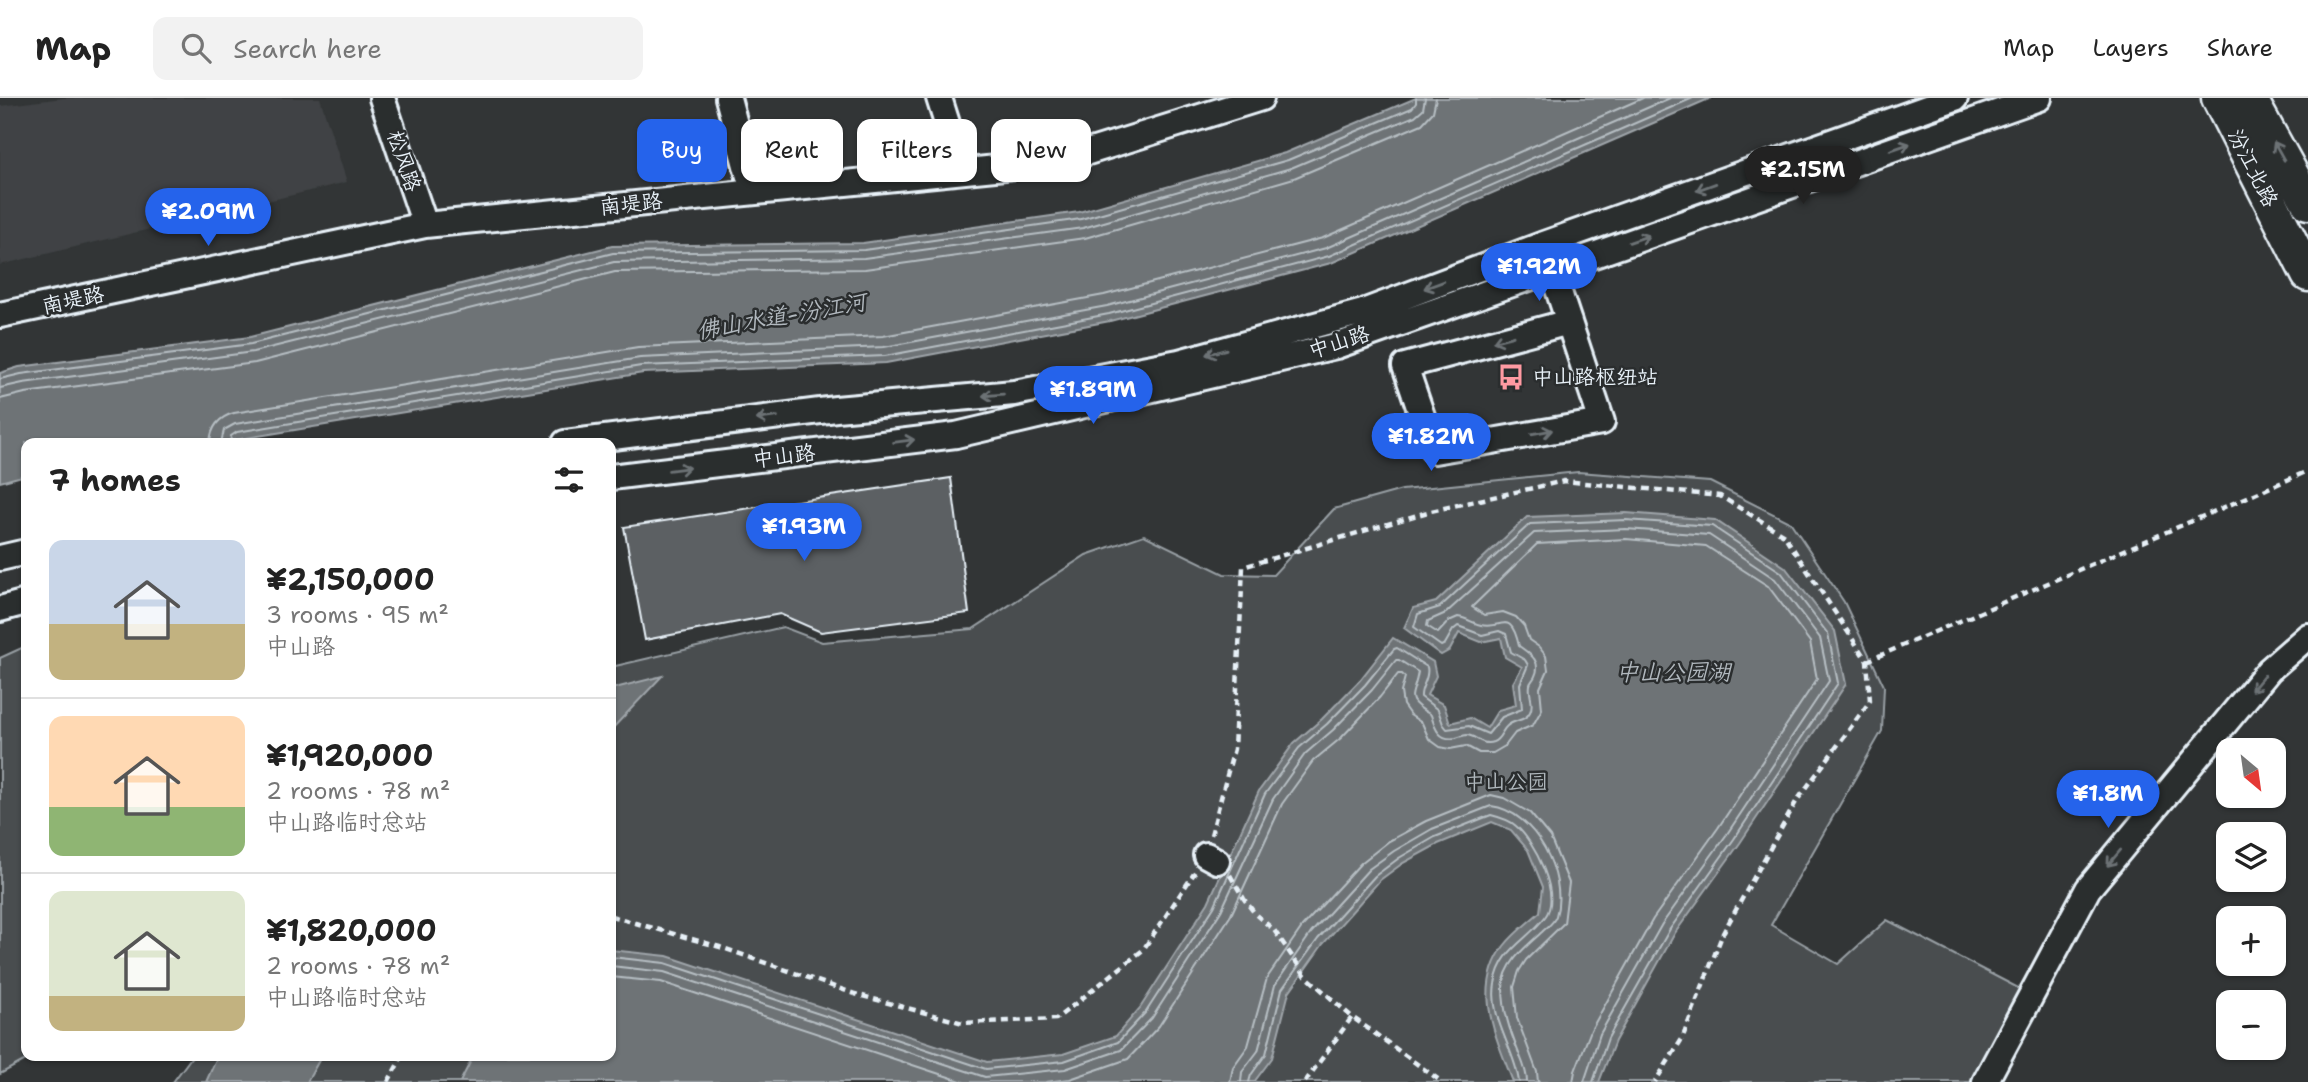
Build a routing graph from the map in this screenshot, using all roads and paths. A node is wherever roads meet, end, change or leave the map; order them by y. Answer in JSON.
{"nodes":[{"id":1,"x":382,"y":98,"type":"edge"},
{"id":2,"x":728,"y":98,"type":"edge"},
{"id":3,"x":939,"y":98,"type":"edge"},
{"id":4,"x":1261,"y":98,"type":"edge"},
{"id":5,"x":1955,"y":98,"type":"edge"},
{"id":6,"x":2039,"y":98,"type":"edge"},
{"id":7,"x":2218,"y":98,"type":"edge"},
{"id":8,"x":2250,"y":98,"type":"edge"},
{"id":9,"x":1189,"y":109,"type":"edge"},
{"id":10,"x":946,"y":119,"type":"edge"},
{"id":11,"x":977,"y":170,"type":"edge"},
{"id":12,"x":858,"y":182,"type":"edge"},
{"id":13,"x":753,"y":192,"type":"junction"},
{"id":14,"x":2308,"y":203,"type":"edge"},
{"id":15,"x":425,"y":225,"type":"junction"},
{"id":16,"x":1544,"y":244,"type":"junction"},
{"id":17,"x":1551,"y":270,"type":"junction"},
{"id":18,"x":2308,"y":275,"type":"edge"},
{"id":19,"x":0,"y":315,"type":"edge"},
{"id":20,"x":1569,"y":321,"type":"junction"},
{"id":21,"x":605,"y":438,"type":"edge"},
{"id":22,"x":2308,"y":471,"type":"edge"},
{"id":23,"x":616,"y":476,"type":"edge"},
{"id":24,"x":21,"y":553,"type":"edge"},
{"id":25,"x":0,"y":558,"type":"edge"},
{"id":26,"x":21,"y":603,"type":"edge"},
{"id":27,"x":0,"y":609,"type":"edge"},
{"id":28,"x":2308,"y":636,"type":"edge"},
{"id":29,"x":1867,"y":661,"type":"junction"},
{"id":30,"x":1212,"y":858,"type":"junction"},
{"id":31,"x":616,"y":917,"type":"edge"},
{"id":32,"x":1352,"y":1017,"type":"junction"},
{"id":33,"x":400,"y":1061,"type":"edge"},
{"id":34,"x":388,"y":1082,"type":"edge"},
{"id":35,"x":1305,"y":1082,"type":"edge"},
{"id":36,"x":1442,"y":1082,"type":"edge"},
{"id":37,"x":1655,"y":1082,"type":"edge"},
{"id":38,"x":1985,"y":1082,"type":"edge"}],
"edges":[{"from":1,"to":15,"type":"street","name":"松风路"},
{"from":2,"to":13,"type":"street"},
{"from":3,"to":10,"type":"street"},
{"from":4,"to":9,"type":"street","name":"南堤路"},
{"from":5,"to":16,"type":"street","name":"中山路","one_way":true},
{"from":17,"to":6,"type":"street","name":"中山路","one_way":true},
{"from":7,"to":18,"type":"main road","name":"汾江北路"},
{"from":14,"to":8,"type":"main road","name":"汾江北路","one_way":true},
{"from":9,"to":11,"type":"street","name":"南堤路"},
{"from":12,"to":13,"type":"street","name":"南堤路"},
{"from":13,"to":15,"type":"street","name":"南堤路"},
{"from":15,"to":19,"type":"street","name":"南堤路"},
{"from":16,"to":17,"type":"street"},
{"from":16,"to":21,"type":"street","name":"中山路","one_way":true},
{"from":17,"to":20,"type":"street"},
{"from":23,"to":17,"type":"street","name":"中山路","one_way":true},
{"from":20,"to":20,"type":"street","one_way":true},
{"from":22,"to":29,"type":"path"},
{"from":24,"to":25,"type":"street"},
{"from":26,"to":27,"type":"street"},
{"from":28,"to":38,"type":"street","one_way":true},
{"from":29,"to":30,"type":"path"},
{"from":29,"to":37,"type":"path"},
{"from":30,"to":31,"type":"path"},
{"from":30,"to":32,"type":"path"},
{"from":32,"to":35,"type":"path"},
{"from":32,"to":36,"type":"path"},
{"from":33,"to":34,"type":"path"}]}
